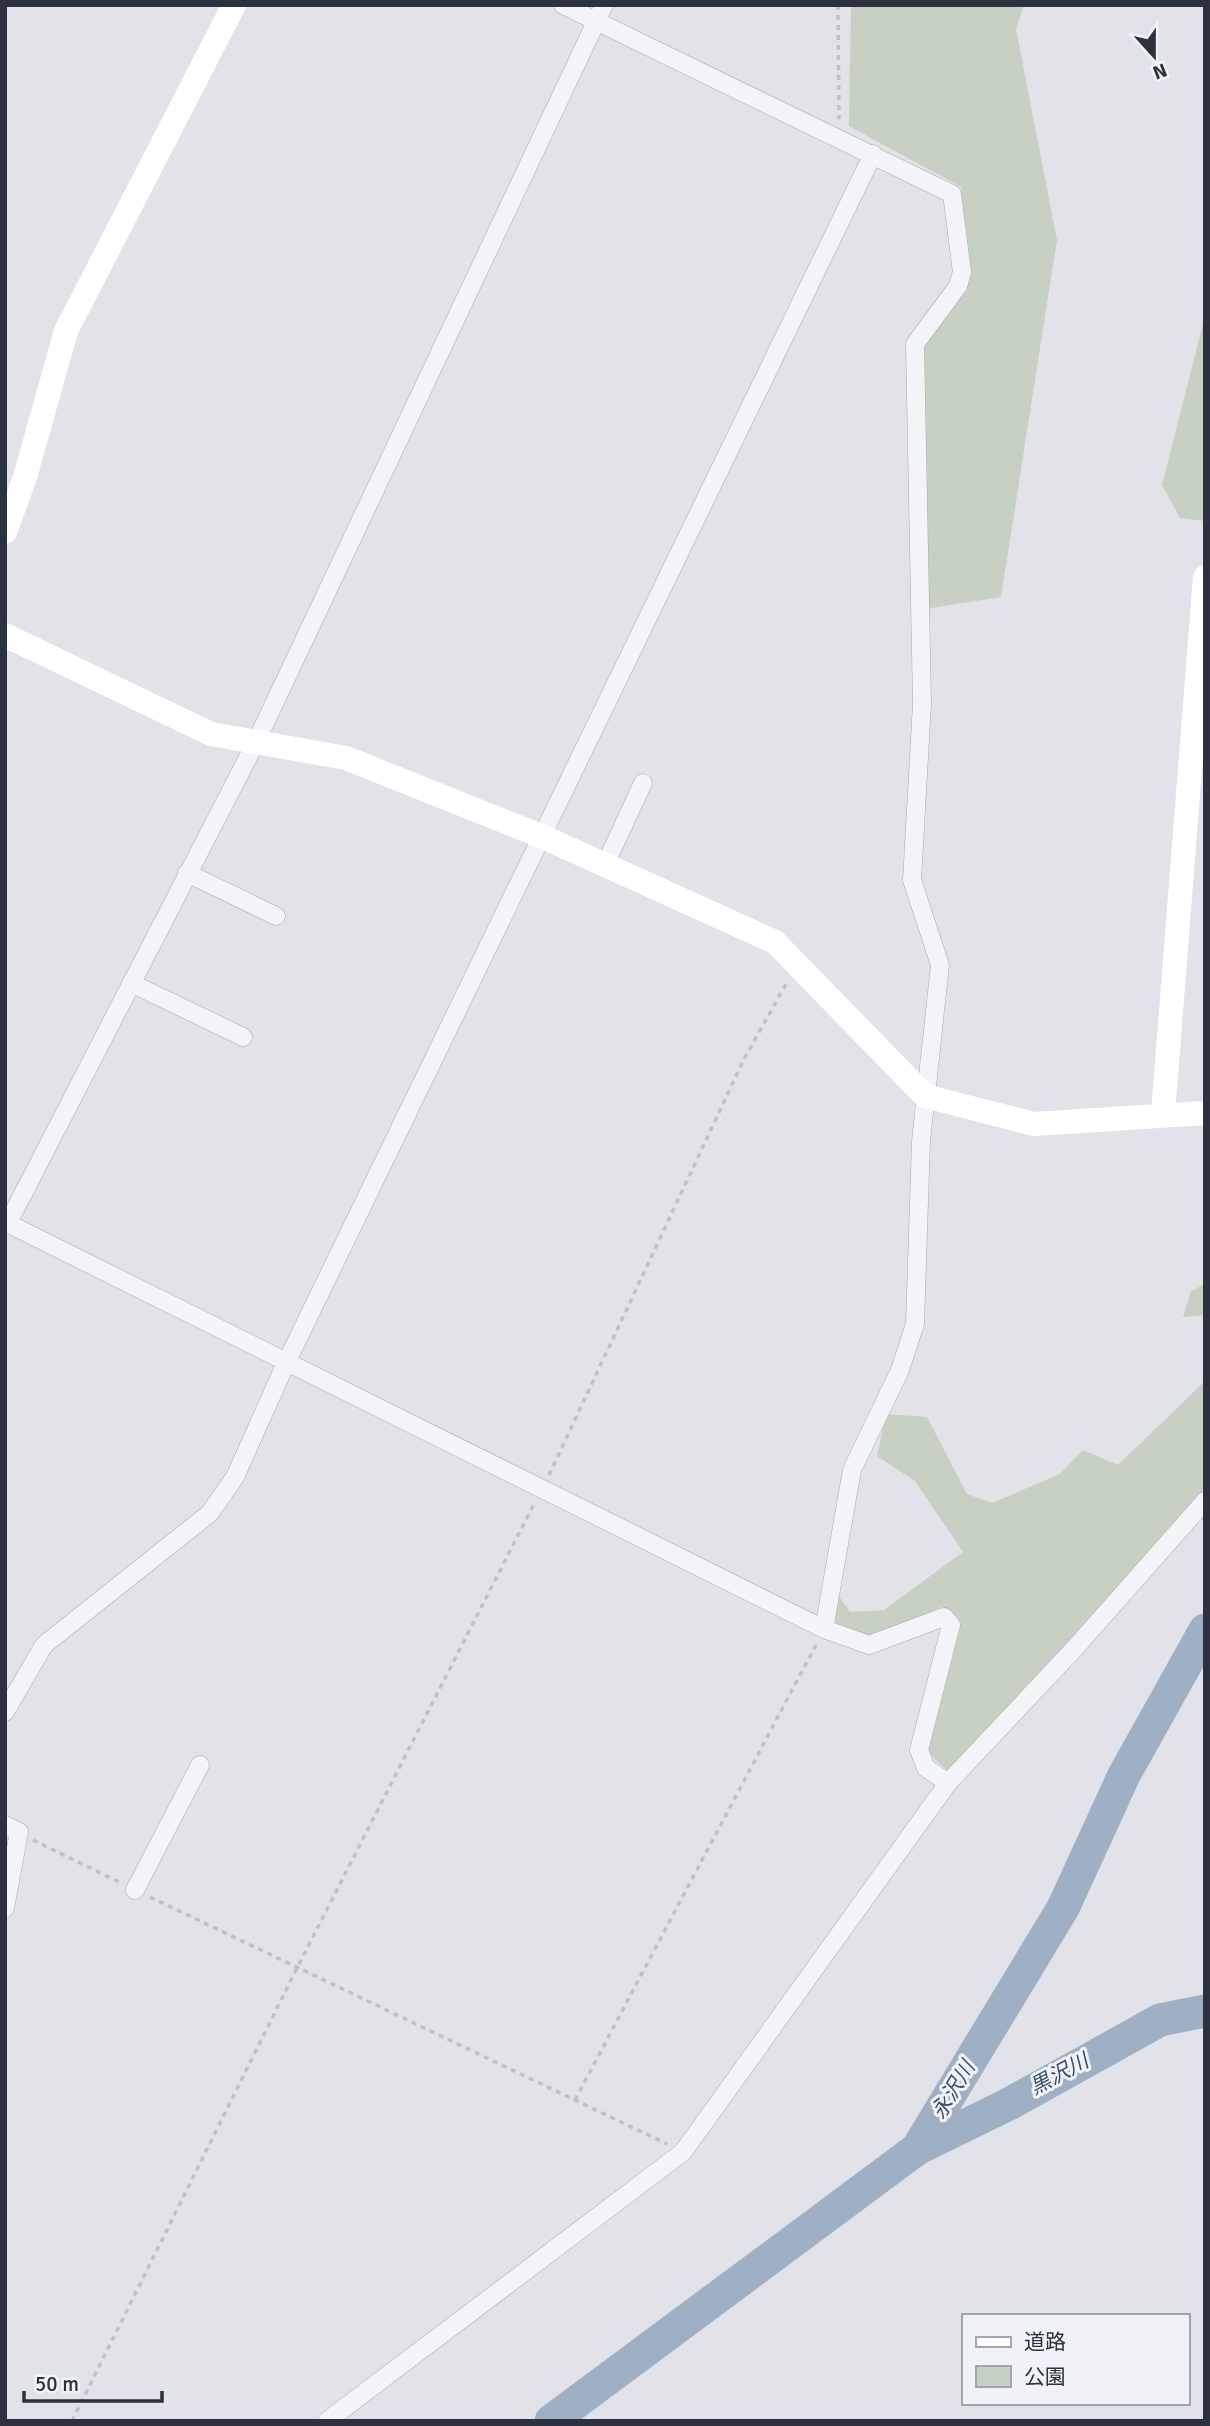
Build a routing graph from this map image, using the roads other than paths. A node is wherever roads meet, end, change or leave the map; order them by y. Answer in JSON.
{"nodes":[{"id":1,"x":234,"y":5,"type":"edge"},
{"id":2,"x":563,"y":5,"type":"edge"},
{"id":3,"x":600,"y":13,"type":"edge"},
{"id":4,"x":873,"y":154,"type":"junction"},
{"id":5,"x":5,"y":532,"type":"edge"},
{"id":6,"x":1205,"y":577,"type":"edge"},
{"id":7,"x":5,"y":635,"type":"edge"},
{"id":8,"x":256,"y":742,"type":"junction"},
{"id":9,"x":643,"y":783,"type":"dead end"},
{"id":10,"x":541,"y":836,"type":"junction"},
{"id":11,"x":605,"y":865,"type":"junction"},
{"id":12,"x":187,"y":873,"type":"junction"},
{"id":13,"x":276,"y":916,"type":"dead end"},
{"id":14,"x":131,"y":983,"type":"junction"},
{"id":15,"x":243,"y":1037,"type":"dead end"},
{"id":16,"x":925,"y":1096,"type":"junction"},
{"id":17,"x":1205,"y":1113,"type":"edge"},
{"id":18,"x":1163,"y":1114,"type":"junction"},
{"id":19,"x":7,"y":1222,"type":"edge"},
{"id":20,"x":287,"y":1361,"type":"junction"},
{"id":21,"x":1205,"y":1501,"type":"edge"},
{"id":22,"x":824,"y":1629,"type":"junction"},
{"id":23,"x":5,"y":1712,"type":"edge"},
{"id":24,"x":200,"y":1765,"type":"dead end"},
{"id":25,"x":948,"y":1783,"type":"junction"},
{"id":26,"x":12,"y":1829,"type":"edge"},
{"id":27,"x":135,"y":1890,"type":"road end"},
{"id":28,"x":5,"y":1908,"type":"edge"},
{"id":29,"x":327,"y":2421,"type":"edge"}],
"edges":[{"from":1,"to":5,"type":"street"},
{"from":2,"to":3,"type":"street"},
{"from":3,"to":4,"type":"street"},
{"from":3,"to":8,"type":"street"},
{"from":4,"to":10,"type":"street"},
{"from":4,"to":16,"type":"street"},
{"from":6,"to":18,"type":"street"},
{"from":7,"to":8,"type":"street"},
{"from":8,"to":10,"type":"street"},
{"from":8,"to":12,"type":"street"},
{"from":9,"to":11,"type":"street"},
{"from":10,"to":11,"type":"street"},
{"from":10,"to":20,"type":"street"},
{"from":11,"to":16,"type":"street"},
{"from":12,"to":13,"type":"street"},
{"from":12,"to":14,"type":"street"},
{"from":14,"to":15,"type":"street"},
{"from":14,"to":19,"type":"street"},
{"from":16,"to":18,"type":"street"},
{"from":16,"to":22,"type":"street"},
{"from":17,"to":18,"type":"street"},
{"from":19,"to":20,"type":"street"},
{"from":20,"to":22,"type":"street"},
{"from":20,"to":23,"type":"street"},
{"from":21,"to":25,"type":"street"},
{"from":22,"to":25,"type":"street"},
{"from":24,"to":27,"type":"street"},
{"from":25,"to":29,"type":"street"},
{"from":26,"to":28,"type":"street"}]}
